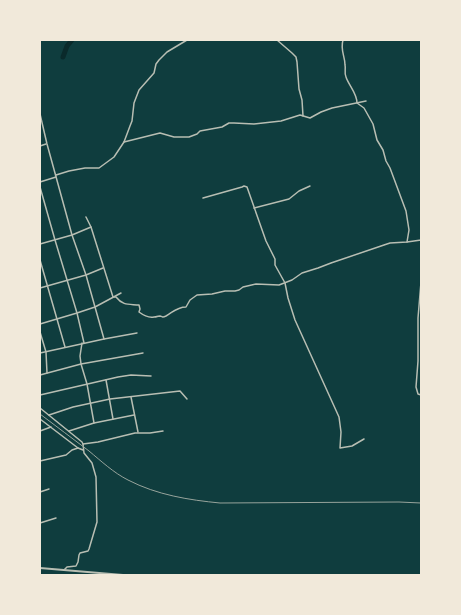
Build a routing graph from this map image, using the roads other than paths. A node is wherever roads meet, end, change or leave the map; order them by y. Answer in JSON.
{"nodes":[{"id":1,"x":186,"y":40,"type":"edge"},
{"id":2,"x":276,"y":40,"type":"edge"},
{"id":3,"x":343,"y":40,"type":"edge"},
{"id":4,"x":366,"y":101,"type":"dead end"},
{"id":5,"x":357,"y":103,"type":"junction"},
{"id":6,"x":40,"y":114,"type":"edge"},
{"id":7,"x":303,"y":116,"type":"junction"},
{"id":8,"x":124,"y":142,"type":"junction"},
{"id":9,"x":47,"y":144,"type":"junction"},
{"id":10,"x":40,"y":146,"type":"edge"},
{"id":11,"x":56,"y":176,"type":"junction"},
{"id":12,"x":40,"y":182,"type":"edge"},
{"id":13,"x":310,"y":186,"type":"dead end"},
{"id":14,"x":40,"y":187,"type":"edge"},
{"id":15,"x":203,"y":198,"type":"dead end"},
{"id":16,"x":254,"y":208,"type":"junction"},
{"id":17,"x":86,"y":217,"type":"dead end"},
{"id":18,"x":91,"y":227,"type":"junction"},
{"id":19,"x":72,"y":235,"type":"junction"},
{"id":20,"x":55,"y":240,"type":"junction"},
{"id":21,"x":421,"y":240,"type":"edge"},
{"id":22,"x":407,"y":242,"type":"junction"},
{"id":23,"x":40,"y":244,"type":"edge"},
{"id":24,"x":40,"y":260,"type":"edge"},
{"id":25,"x":104,"y":268,"type":"junction"},
{"id":26,"x":86,"y":275,"type":"junction"},
{"id":27,"x":67,"y":280,"type":"junction"},
{"id":28,"x":421,"y":282,"type":"edge"},
{"id":29,"x":285,"y":283,"type":"junction"},
{"id":30,"x":47,"y":286,"type":"junction"},
{"id":31,"x":40,"y":288,"type":"edge"},
{"id":32,"x":121,"y":293,"type":"dead end"},
{"id":33,"x":113,"y":297,"type":"junction"},
{"id":34,"x":95,"y":307,"type":"junction"},
{"id":35,"x":77,"y":313,"type":"junction"},
{"id":36,"x":57,"y":320,"type":"junction"},
{"id":37,"x":40,"y":324,"type":"edge"},
{"id":38,"x":40,"y":332,"type":"edge"},
{"id":39,"x":137,"y":333,"type":"dead end"},
{"id":40,"x":104,"y":339,"type":"junction"},
{"id":41,"x":83,"y":343,"type":"junction"},
{"id":42,"x":65,"y":347,"type":"junction"},
{"id":43,"x":46,"y":352,"type":"junction"},
{"id":44,"x":40,"y":353,"type":"edge"},
{"id":45,"x":143,"y":353,"type":"dead end"},
{"id":46,"x":81,"y":364,"type":"junction"},
{"id":47,"x":47,"y":373,"type":"junction"},
{"id":48,"x":40,"y":374,"type":"edge"},
{"id":49,"x":151,"y":376,"type":"dead end"},
{"id":50,"x":106,"y":380,"type":"junction"},
{"id":51,"x":87,"y":384,"type":"junction"},
{"id":52,"x":40,"y":395,"type":"edge"},
{"id":53,"x":421,"y":395,"type":"edge"},
{"id":54,"x":131,"y":396,"type":"junction"},
{"id":55,"x":110,"y":399,"type":"junction"},
{"id":56,"x":187,"y":399,"type":"dead end"},
{"id":57,"x":91,"y":403,"type":"junction"},
{"id":58,"x":40,"y":408,"type":"edge"},
{"id":59,"x":49,"y":415,"type":"junction"},
{"id":60,"x":134,"y":415,"type":"junction"},
{"id":61,"x":40,"y":419,"type":"edge"},
{"id":62,"x":113,"y":419,"type":"junction"},
{"id":63,"x":94,"y":423,"type":"junction"},
{"id":64,"x":51,"y":427,"type":"junction"},
{"id":65,"x":40,"y":431,"type":"edge"},
{"id":66,"x":69,"y":431,"type":"junction"},
{"id":67,"x":162,"y":431,"type":"dead end"},
{"id":68,"x":138,"y":432,"type":"junction"},
{"id":69,"x":364,"y":439,"type":"dead end"},
{"id":70,"x":83,"y":444,"type":"junction"},
{"id":71,"x":78,"y":448,"type":"junction"},
{"id":72,"x":83,"y":450,"type":"junction"},
{"id":73,"x":40,"y":461,"type":"edge"},
{"id":74,"x":49,"y":489,"type":"dead end"},
{"id":75,"x":40,"y":492,"type":"edge"},
{"id":76,"x":56,"y":518,"type":"dead end"},
{"id":77,"x":40,"y":523,"type":"edge"},
{"id":78,"x":40,"y":568,"type":"edge"},
{"id":79,"x":64,"y":570,"type":"junction"},
{"id":80,"x":123,"y":575,"type":"edge"}],
"edges":[{"from":1,"to":8,"type":"street"},
{"from":2,"to":7,"type":"street"},
{"from":3,"to":5,"type":"street"},
{"from":4,"to":5,"type":"street"},
{"from":5,"to":7,"type":"street"},
{"from":5,"to":22,"type":"street"},
{"from":6,"to":9,"type":"street"},
{"from":7,"to":8,"type":"street"},
{"from":8,"to":11,"type":"street"},
{"from":9,"to":10,"type":"street"},
{"from":9,"to":11,"type":"street"},
{"from":11,"to":12,"type":"street"},
{"from":11,"to":19,"type":"street"},
{"from":13,"to":16,"type":"street"},
{"from":14,"to":20,"type":"street"},
{"from":15,"to":16,"type":"street"},
{"from":16,"to":29,"type":"street"},
{"from":17,"to":18,"type":"street"},
{"from":18,"to":19,"type":"street"},
{"from":18,"to":25,"type":"street"},
{"from":19,"to":20,"type":"street"},
{"from":19,"to":26,"type":"street"},
{"from":20,"to":23,"type":"street"},
{"from":20,"to":27,"type":"street"},
{"from":21,"to":22,"type":"street"},
{"from":22,"to":29,"type":"street"},
{"from":24,"to":30,"type":"street"},
{"from":25,"to":26,"type":"street"},
{"from":25,"to":33,"type":"street"},
{"from":26,"to":27,"type":"street"},
{"from":26,"to":34,"type":"street"},
{"from":27,"to":30,"type":"street"},
{"from":27,"to":35,"type":"street"},
{"from":28,"to":53,"type":"street"},
{"from":29,"to":33,"type":"street"},
{"from":29,"to":69,"type":"street"},
{"from":30,"to":31,"type":"street"},
{"from":30,"to":36,"type":"street"},
{"from":32,"to":33,"type":"street"},
{"from":33,"to":34,"type":"street"},
{"from":34,"to":35,"type":"street"},
{"from":34,"to":40,"type":"street"},
{"from":35,"to":36,"type":"street"},
{"from":35,"to":41,"type":"street"},
{"from":36,"to":37,"type":"street"},
{"from":36,"to":42,"type":"street"},
{"from":38,"to":43,"type":"street"},
{"from":39,"to":40,"type":"street"},
{"from":40,"to":41,"type":"street"},
{"from":41,"to":42,"type":"street"},
{"from":41,"to":46,"type":"street"},
{"from":42,"to":43,"type":"street"},
{"from":43,"to":44,"type":"street"},
{"from":43,"to":47,"type":"street"},
{"from":45,"to":46,"type":"street"},
{"from":46,"to":47,"type":"street"},
{"from":46,"to":51,"type":"street"},
{"from":47,"to":48,"type":"street"},
{"from":49,"to":50,"type":"street"},
{"from":50,"to":51,"type":"street"},
{"from":50,"to":55,"type":"street"},
{"from":51,"to":52,"type":"street"},
{"from":51,"to":57,"type":"street"},
{"from":54,"to":55,"type":"street"},
{"from":54,"to":56,"type":"street"},
{"from":54,"to":60,"type":"street"},
{"from":55,"to":57,"type":"street"},
{"from":55,"to":62,"type":"street"},
{"from":57,"to":59,"type":"street"},
{"from":57,"to":63,"type":"street"},
{"from":58,"to":59,"type":"street"},
{"from":59,"to":66,"type":"street"},
{"from":60,"to":62,"type":"street"},
{"from":60,"to":68,"type":"street"},
{"from":61,"to":64,"type":"street"},
{"from":62,"to":63,"type":"street"},
{"from":63,"to":66,"type":"street"},
{"from":64,"to":65,"type":"street"},
{"from":64,"to":71,"type":"street"},
{"from":66,"to":70,"type":"street"},
{"from":67,"to":68,"type":"street"},
{"from":68,"to":70,"type":"street"},
{"from":70,"to":72,"type":"street"},
{"from":71,"to":72,"type":"street"},
{"from":71,"to":73,"type":"street"},
{"from":72,"to":79,"type":"street"},
{"from":74,"to":75,"type":"street"},
{"from":76,"to":77,"type":"street"},
{"from":78,"to":79,"type":"street"},
{"from":79,"to":80,"type":"street"}]}
